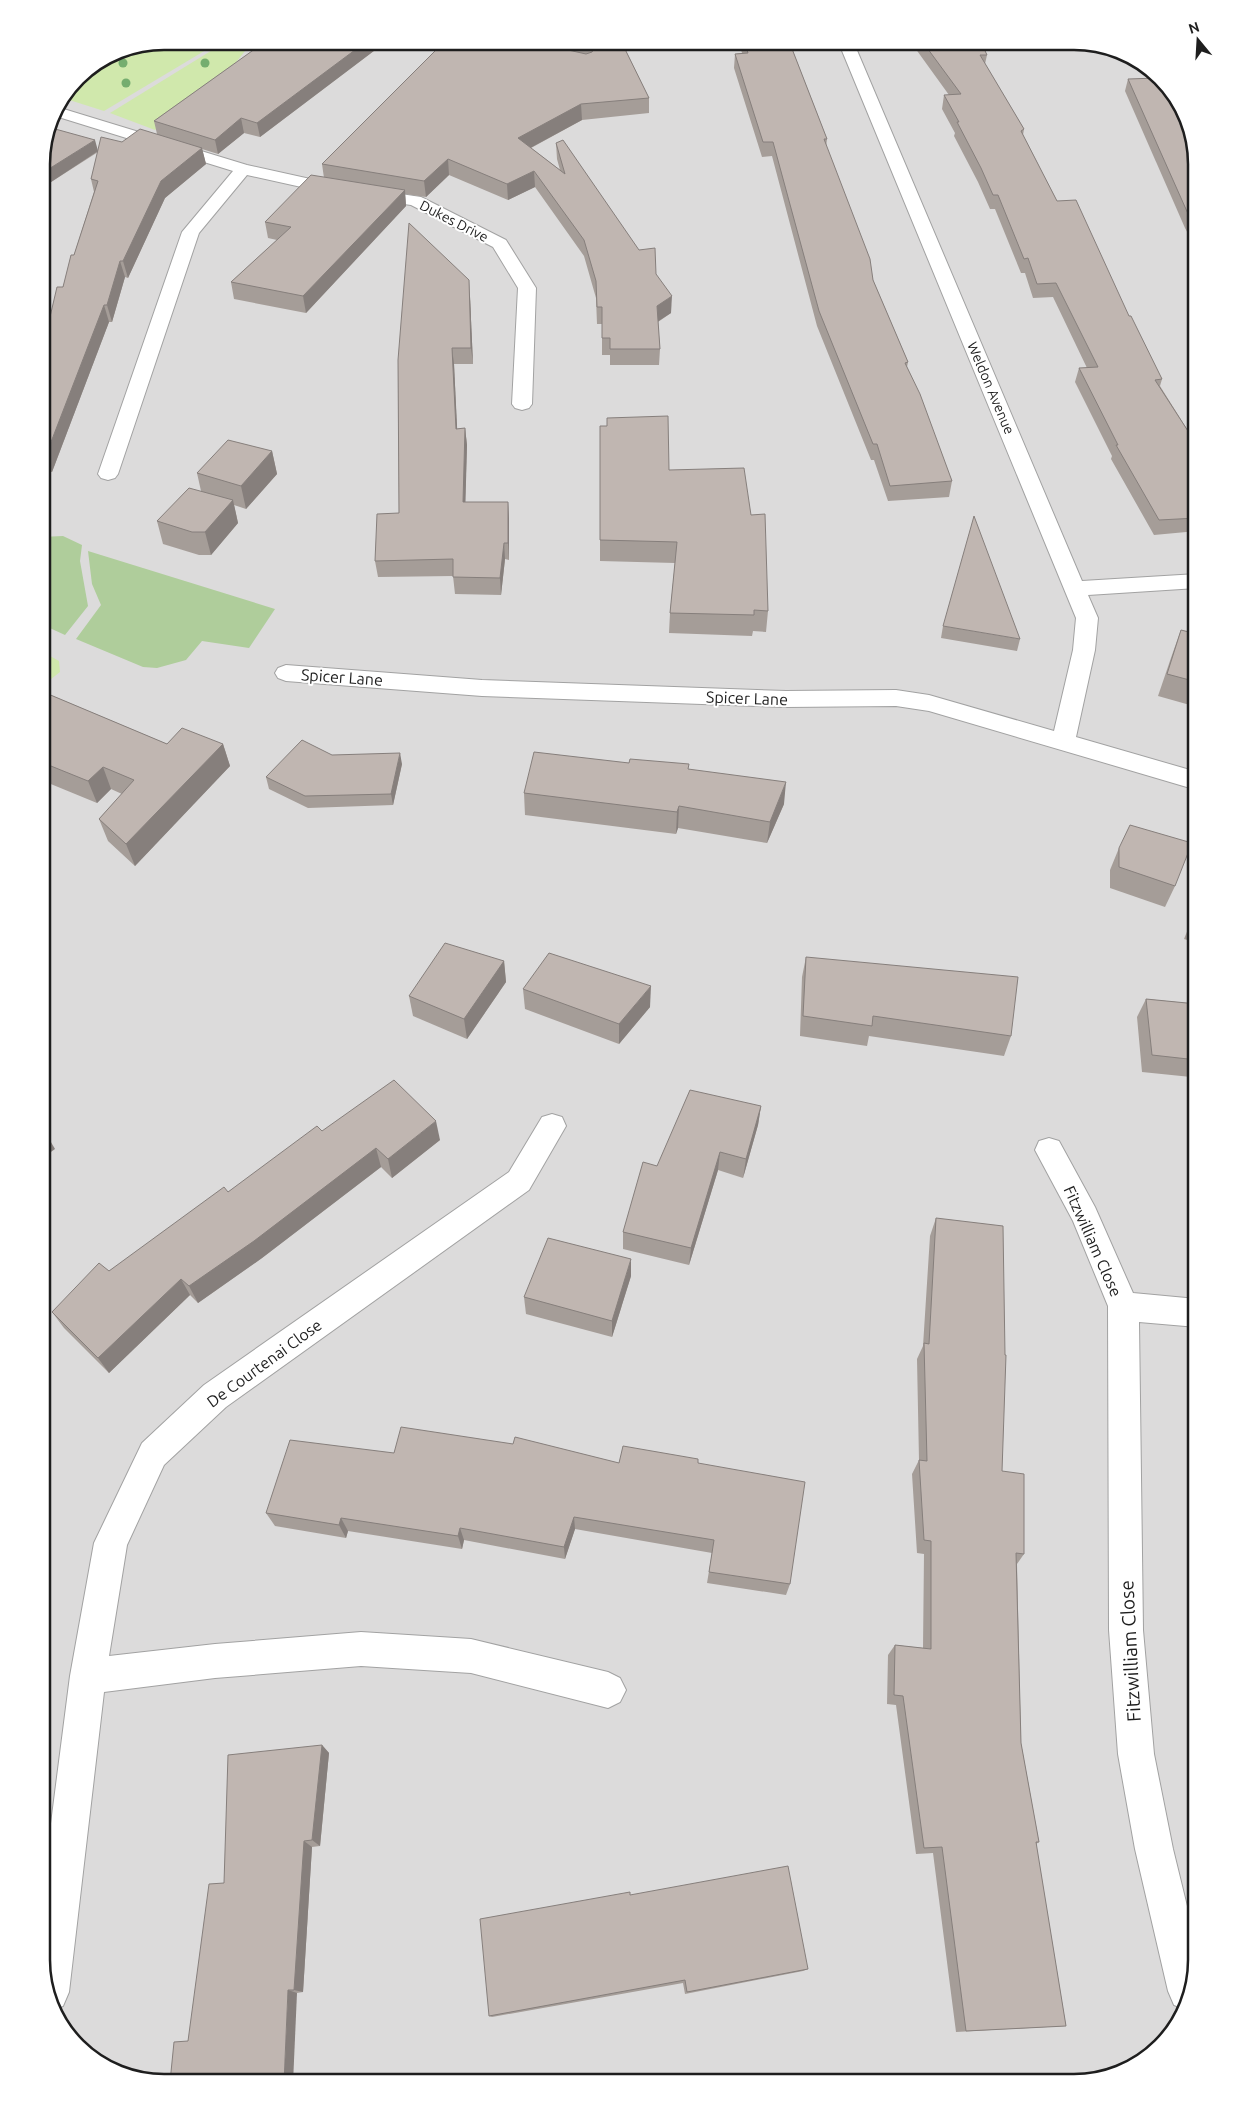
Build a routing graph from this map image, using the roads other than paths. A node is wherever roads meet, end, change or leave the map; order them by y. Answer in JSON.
{"nodes":[{"id":1,"x":848,"y":50,"type":"edge"},
{"id":2,"x":62,"y":113,"type":"edge"},
{"id":3,"x":243,"y":170,"type":"junction"},
{"id":4,"x":522,"y":404,"type":"dead end"},
{"id":5,"x":108,"y":474,"type":"dead end"},
{"id":6,"x":1188,"y":582,"type":"edge"},
{"id":7,"x":1074,"y":589,"type":"junction"},
{"id":8,"x":286,"y":673,"type":"dead end"},
{"id":9,"x":1063,"y":742,"type":"junction"},
{"id":10,"x":1188,"y":778,"type":"edge"},
{"id":11,"x":552,"y":1126,"type":"dead end"},
{"id":12,"x":1049,"y":1150,"type":"dead end"},
{"id":13,"x":1123,"y":1306,"type":"junction"},
{"id":14,"x":1188,"y":1312,"type":"edge"},
{"id":15,"x":88,"y":1676,"type":"junction"},
{"id":16,"x":608,"y":1690,"type":"dead end"},
{"id":17,"x":51,"y":1975,"type":"edge"},
{"id":18,"x":1186,"y":1981,"type":"edge"}],
"edges":[{"from":1,"to":7,"type":"street","name":"Weldon Avenue"},
{"from":2,"to":3,"type":"street","name":"Dukes Drive"},
{"from":3,"to":4,"type":"street","name":"Dukes Drive"},
{"from":3,"to":5,"type":"street"},
{"from":6,"to":7,"type":"street"},
{"from":7,"to":9,"type":"street","name":"Weldon Avenue"},
{"from":8,"to":9,"type":"street","name":"Spicer Lane"},
{"from":9,"to":10,"type":"street","name":"Spicer Lane"},
{"from":11,"to":15,"type":"street","name":"De Courtenai Close"},
{"from":12,"to":13,"type":"street","name":"Fitzwilliam Close"},
{"from":13,"to":14,"type":"street","name":"Fitzwilliam Close"},
{"from":13,"to":18,"type":"street","name":"Fitzwilliam Close"},
{"from":15,"to":16,"type":"street"},
{"from":15,"to":17,"type":"street","name":"De Courtenai Close"}]}
